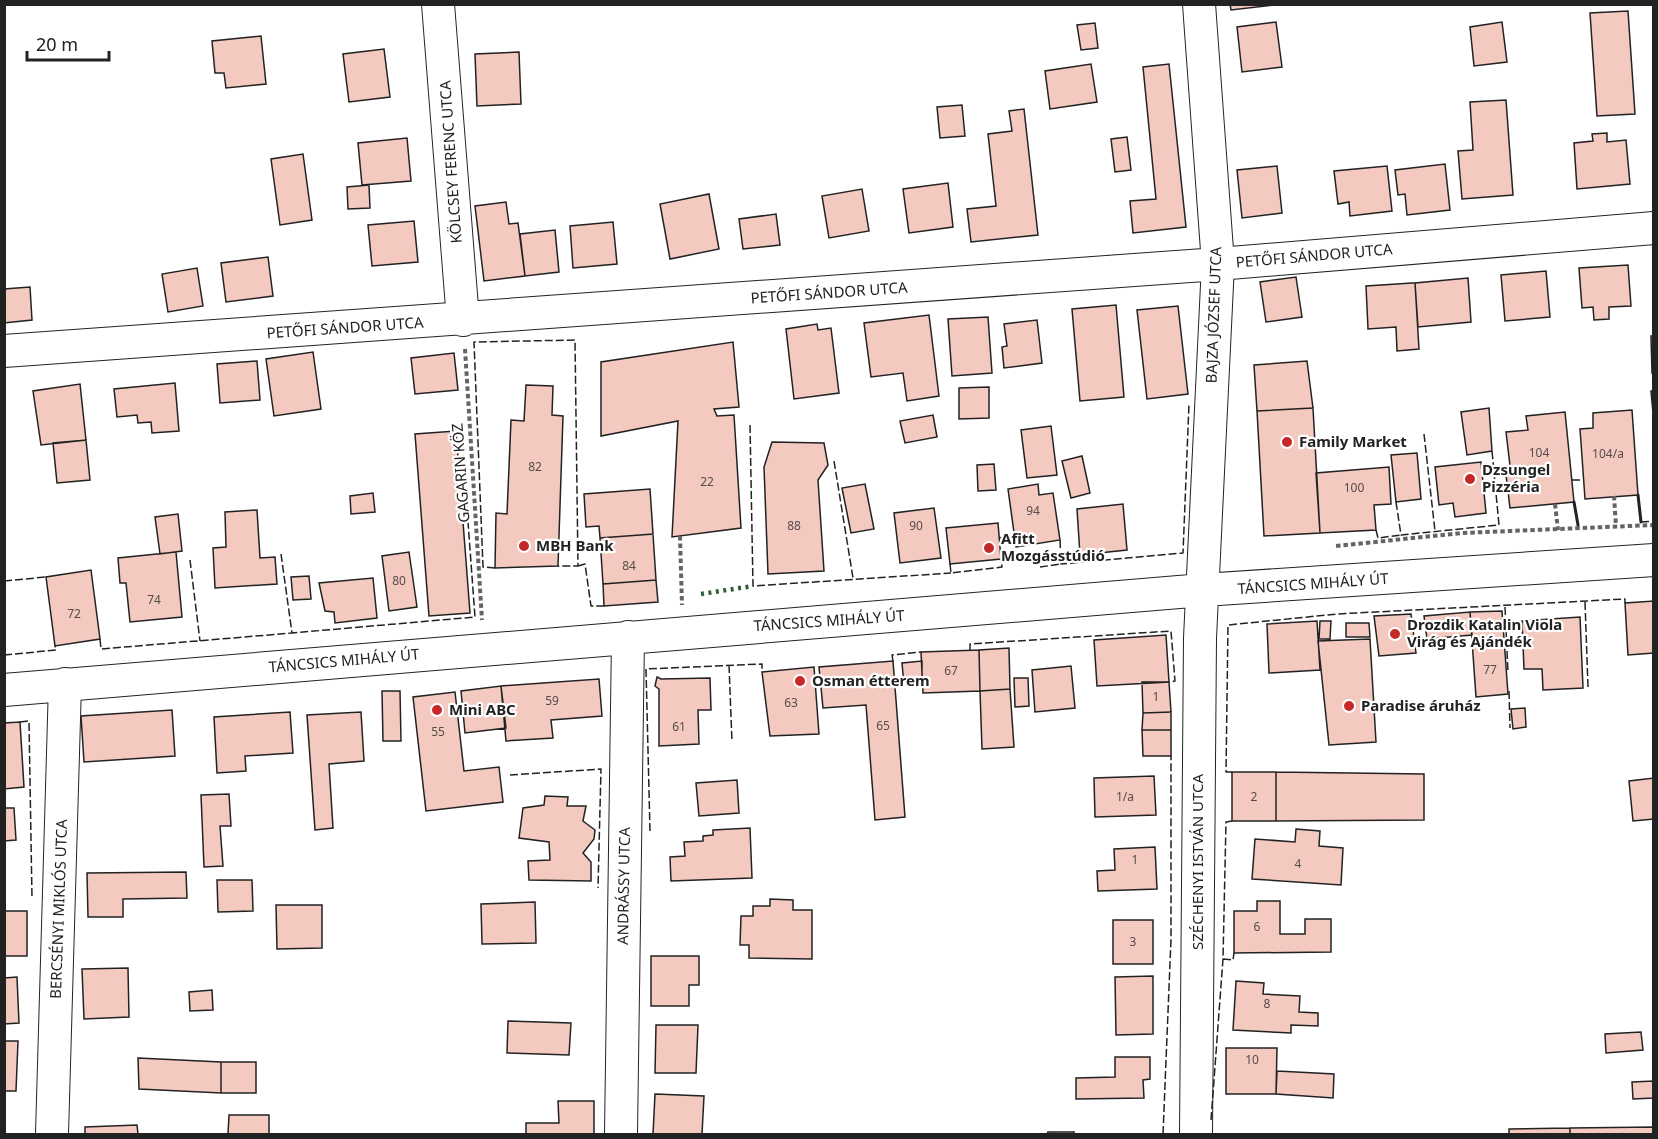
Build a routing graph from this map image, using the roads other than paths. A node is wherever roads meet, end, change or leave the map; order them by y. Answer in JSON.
{"nodes":[{"id":1,"x":438,"y":4,"type":"edge"},
{"id":2,"x":1199,"y":4,"type":"edge"},
{"id":3,"x":1653,"y":228,"type":"edge"},
{"id":4,"x":1218,"y":264,"type":"junction"},
{"id":5,"x":463,"y":320,"type":"junction"},
{"id":6,"x":4,"y":351,"type":"edge"},
{"id":7,"x":1653,"y":560,"type":"edge"},
{"id":8,"x":1203,"y":590,"type":"junction"},
{"id":9,"x":627,"y":637,"type":"junction"},
{"id":10,"x":65,"y":684,"type":"junction"},
{"id":11,"x":4,"y":690,"type":"edge"},
{"id":12,"x":52,"y":1134,"type":"edge"},
{"id":13,"x":621,"y":1134,"type":"edge"},
{"id":14,"x":1196,"y":1134,"type":"edge"}],
"edges":[{"from":1,"to":5,"type":"street","name":"KÖLCSEY FERENC UTCA"},
{"from":2,"to":4,"type":"street","name":"BAJZA JÓZSEF UTCA"},
{"from":3,"to":4,"type":"street","name":"PETŐFI SÁNDOR UTCA"},
{"from":4,"to":5,"type":"street","name":"PETŐFI SÁNDOR UTCA"},
{"from":4,"to":8,"type":"street","name":"BAJZA JÓZSEF UTCA"},
{"from":5,"to":6,"type":"street","name":"PETŐFI SÁNDOR UTCA"},
{"from":7,"to":8,"type":"street","name":"TÁNCSICS MIHÁLY ÚT"},
{"from":8,"to":9,"type":"street","name":"TÁNCSICS MIHÁLY ÚT"},
{"from":8,"to":14,"type":"street","name":"SZÉCHENYI ISTVÁN UTCA"},
{"from":9,"to":10,"type":"street","name":"TÁNCSICS MIHÁLY ÚT"},
{"from":9,"to":13,"type":"street","name":"ANDRÁSSY UTCA"},
{"from":10,"to":11,"type":"street","name":"TÁNCSICS MIHÁLY ÚT"},
{"from":10,"to":12,"type":"street","name":"BERCSÉNYI MIKLÓS UTCA"}]}
